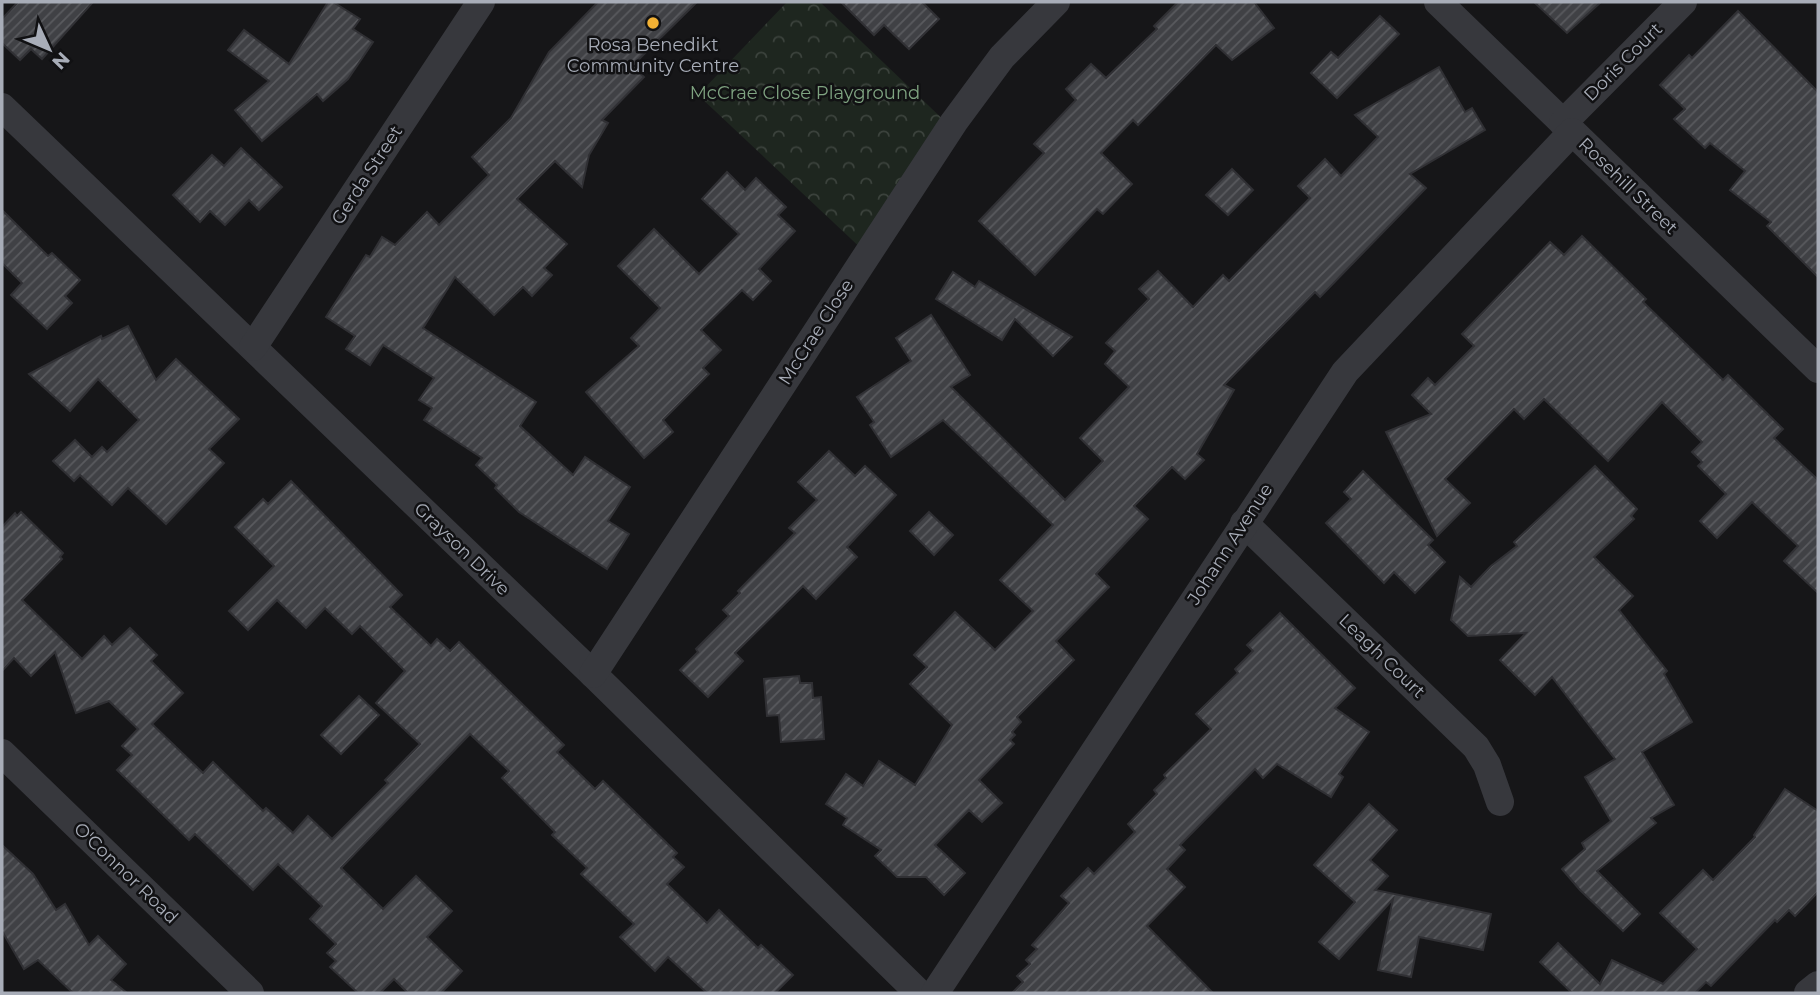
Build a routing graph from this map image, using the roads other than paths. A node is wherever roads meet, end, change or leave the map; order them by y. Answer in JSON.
{"nodes":[{"id":1,"x":481,"y":2,"type":"edge"},
{"id":2,"x":1056,"y":2,"type":"edge"},
{"id":3,"x":1438,"y":2,"type":"edge"},
{"id":4,"x":1683,"y":2,"type":"edge"},
{"id":5,"x":2,"y":107,"type":"edge"},
{"id":6,"x":1568,"y":128,"type":"junction"},
{"id":7,"x":253,"y":347,"type":"junction"},
{"id":8,"x":1818,"y":369,"type":"edge"},
{"id":9,"x":1244,"y":523,"type":"junction"},
{"id":10,"x":593,"y":674,"type":"junction"},
{"id":11,"x":2,"y":753,"type":"edge"},
{"id":12,"x":1500,"y":802,"type":"dead end"},
{"id":13,"x":1818,"y":985,"type":"edge"},
{"id":14,"x":250,"y":993,"type":"edge"},
{"id":15,"x":919,"y":993,"type":"edge"},
{"id":16,"x":935,"y":993,"type":"edge"},
{"id":17,"x":1808,"y":993,"type":"edge"}],
"edges":[{"from":1,"to":7,"type":"street","name":"Gerda Street"},
{"from":2,"to":10,"type":"street","name":"McCrae Close"},
{"from":3,"to":6,"type":"street","name":"Rosehill Street"},
{"from":4,"to":6,"type":"street","name":"Doris Court"},
{"from":5,"to":7,"type":"street","name":"Grayson Drive"},
{"from":6,"to":8,"type":"street","name":"Rosehill Street"},
{"from":6,"to":9,"type":"street","name":"Johann Avenue"},
{"from":7,"to":10,"type":"street","name":"Grayson Drive"},
{"from":9,"to":12,"type":"street","name":"Leagh Court"},
{"from":9,"to":16,"type":"street","name":"Johann Avenue"},
{"from":10,"to":15,"type":"street","name":"Grayson Drive"},
{"from":11,"to":14,"type":"street","name":"O'Connor Road"},
{"from":13,"to":17,"type":"street"}]}
